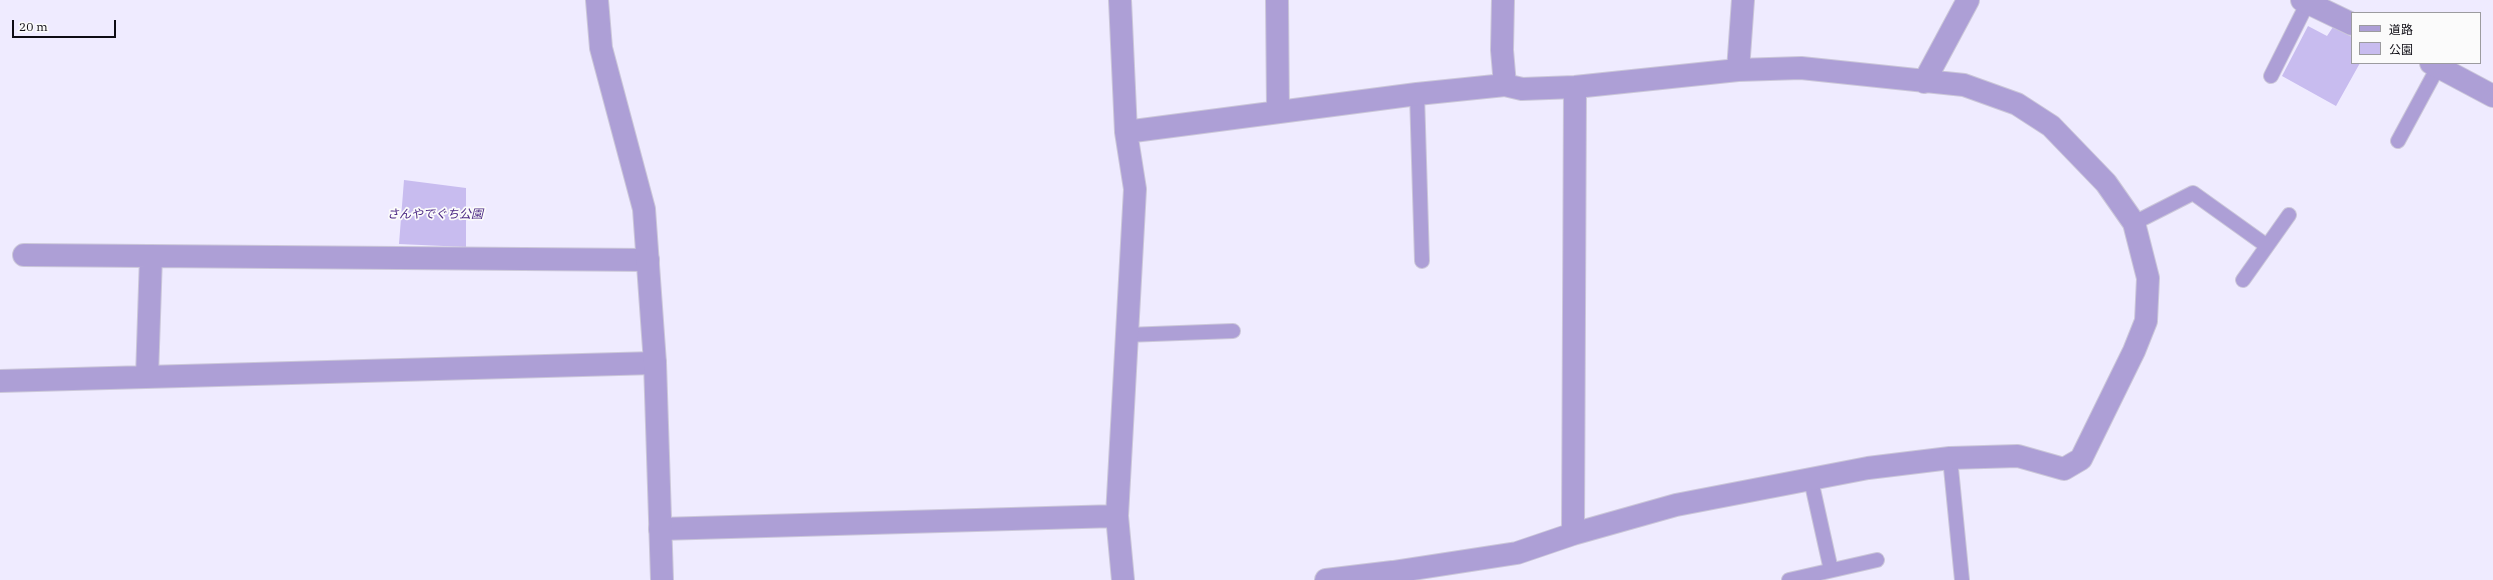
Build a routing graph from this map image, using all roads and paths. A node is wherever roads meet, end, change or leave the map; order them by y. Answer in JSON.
{"nodes":[{"id":1,"x":597,"y":0,"type":"edge"},
{"id":2,"x":1120,"y":0,"type":"edge"},
{"id":3,"x":1277,"y":0,"type":"edge"},
{"id":4,"x":1504,"y":0,"type":"edge"},
{"id":5,"x":1743,"y":0,"type":"edge"},
{"id":6,"x":1968,"y":0,"type":"edge"},
{"id":7,"x":2305,"y":1,"type":"edge"},
{"id":8,"x":2351,"y":24,"type":"edge"},
{"id":9,"x":2435,"y":65,"type":"edge"},
{"id":10,"x":1738,"y":70,"type":"junction"},
{"id":11,"x":2271,"y":76,"type":"dead end"},
{"id":12,"x":1924,"y":82,"type":"junction"},
{"id":13,"x":1505,"y":85,"type":"junction"},
{"id":14,"x":1575,"y":87,"type":"junction"},
{"id":15,"x":1417,"y":94,"type":"junction"},
{"id":16,"x":2493,"y":96,"type":"edge"},
{"id":17,"x":1278,"y":112,"type":"junction"},
{"id":18,"x":1126,"y":132,"type":"junction"},
{"id":19,"x":2398,"y":141,"type":"dead end"},
{"id":20,"x":2290,"y":215,"type":"dead end"},
{"id":21,"x":2134,"y":223,"type":"junction"},
{"id":22,"x":2267,"y":246,"type":"junction"},
{"id":23,"x":24,"y":255,"type":"dead end"},
{"id":24,"x":151,"y":256,"type":"junction"},
{"id":25,"x":648,"y":260,"type":"junction"},
{"id":26,"x":1422,"y":261,"type":"dead end"},
{"id":27,"x":2243,"y":280,"type":"dead end"},
{"id":28,"x":1233,"y":331,"type":"dead end"},
{"id":29,"x":1126,"y":335,"type":"junction"},
{"id":30,"x":655,"y":363,"type":"junction"},
{"id":31,"x":146,"y":377,"type":"junction"},
{"id":32,"x":0,"y":381,"type":"edge"},
{"id":33,"x":1950,"y":458,"type":"junction"},
{"id":34,"x":1811,"y":480,"type":"junction"},
{"id":35,"x":1117,"y":516,"type":"junction"},
{"id":36,"x":660,"y":530,"type":"junction"},
{"id":37,"x":1573,"y":534,"type":"junction"},
{"id":38,"x":1877,"y":560,"type":"dead end"},
{"id":39,"x":1831,"y":570,"type":"junction"},
{"id":40,"x":662,"y":580,"type":"edge"},
{"id":41,"x":1123,"y":580,"type":"edge"},
{"id":42,"x":1326,"y":580,"type":"edge"},
{"id":43,"x":1789,"y":580,"type":"edge"},
{"id":44,"x":1962,"y":580,"type":"edge"}],
"edges":[{"from":1,"to":25,"type":"street"},
{"from":2,"to":18,"type":"street"},
{"from":3,"to":17,"type":"street"},
{"from":4,"to":13,"type":"street"},
{"from":5,"to":10,"type":"street"},
{"from":6,"to":12,"type":"street"},
{"from":7,"to":8,"type":"street"},
{"from":7,"to":11,"type":"lane"},
{"from":9,"to":16,"type":"street"},
{"from":9,"to":19,"type":"lane"},
{"from":10,"to":12,"type":"street"},
{"from":10,"to":14,"type":"street"},
{"from":12,"to":21,"type":"street"},
{"from":13,"to":14,"type":"street"},
{"from":13,"to":15,"type":"street"},
{"from":14,"to":37,"type":"street"},
{"from":15,"to":17,"type":"street"},
{"from":15,"to":26,"type":"lane"},
{"from":17,"to":18,"type":"street"},
{"from":18,"to":29,"type":"street"},
{"from":20,"to":22,"type":"lane"},
{"from":21,"to":22,"type":"lane"},
{"from":21,"to":33,"type":"street"},
{"from":22,"to":27,"type":"lane"},
{"from":23,"to":24,"type":"street"},
{"from":24,"to":25,"type":"street"},
{"from":24,"to":31,"type":"street"},
{"from":25,"to":30,"type":"street"},
{"from":28,"to":29,"type":"lane"},
{"from":29,"to":35,"type":"street"},
{"from":30,"to":31,"type":"street"},
{"from":30,"to":36,"type":"street"},
{"from":31,"to":32,"type":"street"},
{"from":33,"to":34,"type":"street"},
{"from":33,"to":44,"type":"lane"},
{"from":34,"to":37,"type":"street"},
{"from":34,"to":39,"type":"lane"},
{"from":35,"to":36,"type":"street"},
{"from":35,"to":41,"type":"street"},
{"from":36,"to":40,"type":"street"},
{"from":37,"to":42,"type":"street"},
{"from":38,"to":39,"type":"lane"},
{"from":39,"to":43,"type":"lane"}]}
